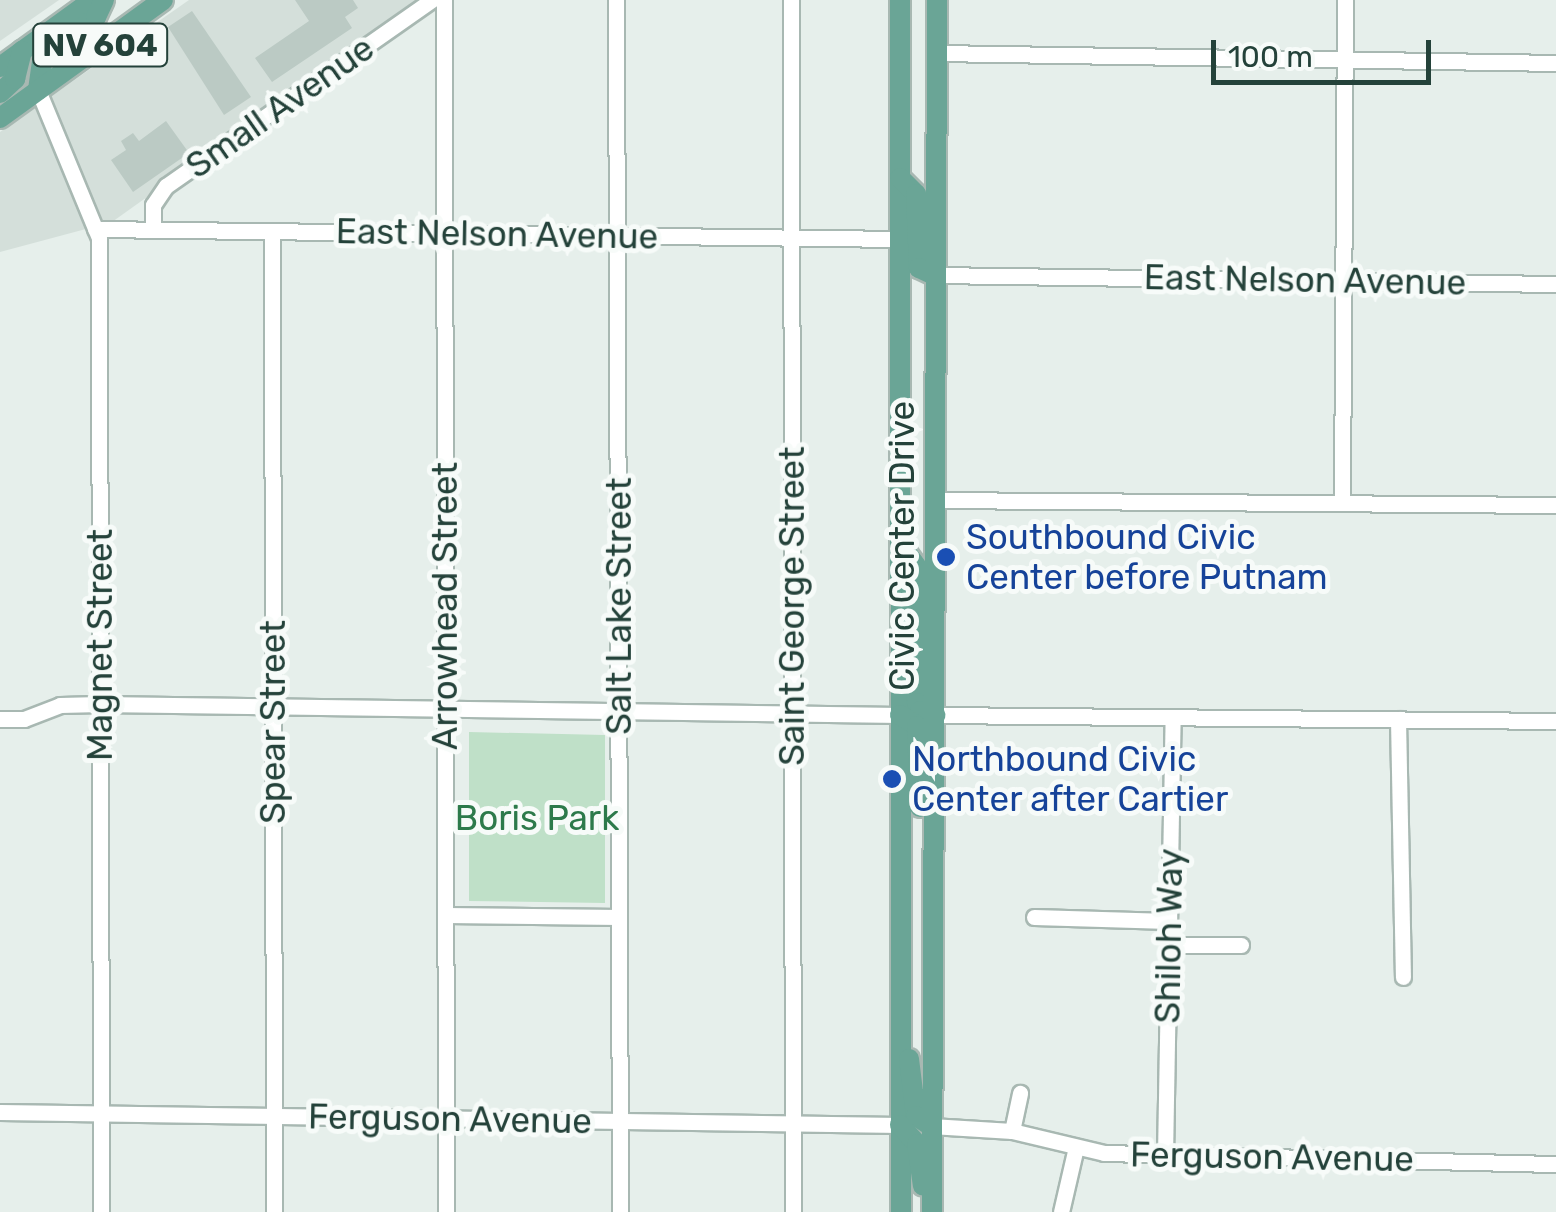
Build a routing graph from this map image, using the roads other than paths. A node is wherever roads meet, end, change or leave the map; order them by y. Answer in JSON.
{"nodes":[{"id":1,"x":94,"y":0,"type":"edge"},
{"id":2,"x":104,"y":0,"type":"edge"},
{"id":3,"x":163,"y":0,"type":"edge"},
{"id":4,"x":432,"y":0,"type":"edge"},
{"id":5,"x":444,"y":0,"type":"edge"},
{"id":6,"x":616,"y":0,"type":"edge"},
{"id":7,"x":791,"y":0,"type":"edge"},
{"id":8,"x":900,"y":0,"type":"edge"},
{"id":9,"x":936,"y":0,"type":"edge"},
{"id":10,"x":1346,"y":0,"type":"edge"},
{"id":11,"x":22,"y":51,"type":"junction"},
{"id":12,"x":936,"y":53,"type":"junction"},
{"id":13,"x":1344,"y":60,"type":"junction"},
{"id":14,"x":1556,"y":63,"type":"edge"},
{"id":15,"x":0,"y":67,"type":"edge"},
{"id":16,"x":38,"y":90,"type":"junction"},
{"id":17,"x":0,"y":93,"type":"edge"},
{"id":18,"x":0,"y":118,"type":"edge"},
{"id":19,"x":900,"y":178,"type":"junction"},
{"id":20,"x":95,"y":229,"type":"junction"},
{"id":21,"x":153,"y":230,"type":"junction"},
{"id":22,"x":272,"y":231,"type":"junction"},
{"id":23,"x":445,"y":234,"type":"junction"},
{"id":24,"x":618,"y":236,"type":"junction"},
{"id":25,"x":791,"y":238,"type":"junction"},
{"id":26,"x":900,"y":239,"type":"junction"},
{"id":27,"x":934,"y":275,"type":"junction"},
{"id":28,"x":1343,"y":280,"type":"junction"},
{"id":29,"x":1556,"y":284,"type":"edge"},
{"id":30,"x":934,"y":500,"type":"junction"},
{"id":31,"x":1342,"y":502,"type":"junction"},
{"id":32,"x":1556,"y":505,"type":"edge"},
{"id":33,"x":900,"y":545,"type":"junction"},
{"id":34,"x":100,"y":704,"type":"junction"},
{"id":35,"x":273,"y":707,"type":"junction"},
{"id":36,"x":446,"y":710,"type":"junction"},
{"id":37,"x":619,"y":712,"type":"junction"},
{"id":38,"x":792,"y":714,"type":"junction"},
{"id":39,"x":900,"y":715,"type":"junction"},
{"id":40,"x":934,"y":715,"type":"junction"},
{"id":41,"x":1173,"y":717,"type":"junction"},
{"id":42,"x":0,"y":719,"type":"edge"},
{"id":43,"x":1398,"y":720,"type":"junction"},
{"id":44,"x":1556,"y":722,"type":"edge"},
{"id":45,"x":933,"y":879,"type":"junction"},
{"id":46,"x":446,"y":915,"type":"junction"},
{"id":47,"x":619,"y":916,"type":"junction"},
{"id":48,"x":1034,"y":917,"type":"dead end"},
{"id":49,"x":1170,"y":921,"type":"junction"},
{"id":50,"x":1169,"y":945,"type":"junction"},
{"id":51,"x":1241,"y":945,"type":"dead end"},
{"id":52,"x":1402,"y":977,"type":"dead end"},
{"id":53,"x":900,"y":1018,"type":"junction"},
{"id":54,"x":1020,"y":1093,"type":"dead end"},
{"id":55,"x":0,"y":1112,"type":"edge"},
{"id":56,"x":100,"y":1114,"type":"junction"},
{"id":57,"x":274,"y":1116,"type":"junction"},
{"id":58,"x":446,"y":1119,"type":"junction"},
{"id":59,"x":620,"y":1122,"type":"junction"},
{"id":60,"x":792,"y":1124,"type":"junction"},
{"id":61,"x":900,"y":1125,"type":"junction"},
{"id":62,"x":931,"y":1126,"type":"junction"},
{"id":63,"x":1012,"y":1132,"type":"junction"},
{"id":64,"x":1076,"y":1147,"type":"junction"},
{"id":65,"x":1165,"y":1156,"type":"junction"},
{"id":66,"x":1556,"y":1164,"type":"edge"},
{"id":67,"x":100,"y":1212,"type":"edge"},
{"id":68,"x":274,"y":1212,"type":"edge"},
{"id":69,"x":446,"y":1212,"type":"edge"},
{"id":70,"x":620,"y":1212,"type":"edge"},
{"id":71,"x":793,"y":1212,"type":"edge"},
{"id":72,"x":901,"y":1212,"type":"edge"},
{"id":73,"x":930,"y":1212,"type":"edge"},
{"id":74,"x":1061,"y":1212,"type":"edge"}],
"edges":[{"from":1,"to":11,"type":"main road","number":"NV 604"},
{"from":2,"to":16,"type":"main road"},
{"from":3,"to":16,"type":"main road","number":"NV 604"},
{"from":4,"to":21,"type":"street","name":"Small Avenue"},
{"from":5,"to":23,"type":"street","name":"Arrowhead Street"},
{"from":6,"to":24,"type":"street","name":"Salt Lake Street"},
{"from":7,"to":25,"type":"street","name":"Saint George Street"},
{"from":8,"to":19,"type":"main road","name":"Civic Center Drive"},
{"from":9,"to":12,"type":"main road","name":"Civic Center Drive"},
{"from":10,"to":13,"type":"street"},
{"from":11,"to":15,"type":"main road","number":"NV 604"},
{"from":11,"to":17,"type":"main road"},
{"from":12,"to":13,"type":"street"},
{"from":12,"to":27,"type":"main road","name":"Civic Center Drive"},
{"from":13,"to":14,"type":"street"},
{"from":13,"to":28,"type":"street"},
{"from":16,"to":18,"type":"main road","number":"NV 604"},
{"from":16,"to":20,"type":"street","name":"Magnet Street"},
{"from":19,"to":26,"type":"main road","name":"Civic Center Drive"},
{"from":19,"to":27,"type":"main road"},
{"from":20,"to":21,"type":"street","name":"East Nelson Avenue"},
{"from":20,"to":34,"type":"street","name":"Magnet Street"},
{"from":21,"to":22,"type":"street","name":"East Nelson Avenue"},
{"from":22,"to":23,"type":"street","name":"East Nelson Avenue"},
{"from":22,"to":35,"type":"street","name":"Spear Street"},
{"from":23,"to":24,"type":"street","name":"East Nelson Avenue"},
{"from":23,"to":36,"type":"street","name":"Arrowhead Street"},
{"from":24,"to":25,"type":"street","name":"East Nelson Avenue"},
{"from":24,"to":37,"type":"street","name":"Salt Lake Street"},
{"from":25,"to":26,"type":"street","name":"East Nelson Avenue"},
{"from":25,"to":38,"type":"street","name":"Saint George Street"},
{"from":26,"to":33,"type":"main road","name":"Civic Center Drive"},
{"from":27,"to":28,"type":"street","name":"East Nelson Avenue"},
{"from":27,"to":30,"type":"main road","name":"Civic Center Drive"},
{"from":28,"to":29,"type":"street","name":"East Nelson Avenue"},
{"from":28,"to":31,"type":"street"},
{"from":30,"to":31,"type":"street"},
{"from":30,"to":40,"type":"main road","name":"Civic Center Drive"},
{"from":31,"to":32,"type":"street"},
{"from":33,"to":39,"type":"main road","name":"Civic Center Drive"},
{"from":33,"to":40,"type":"main road"},
{"from":34,"to":35,"type":"street"},
{"from":34,"to":42,"type":"street"},
{"from":34,"to":56,"type":"street","name":"Magnet Street"},
{"from":35,"to":36,"type":"street"},
{"from":35,"to":57,"type":"street","name":"Spear Street"},
{"from":36,"to":37,"type":"street"},
{"from":36,"to":46,"type":"street","name":"Arrowhead Street"},
{"from":37,"to":38,"type":"street"},
{"from":37,"to":47,"type":"street","name":"Salt Lake Street"},
{"from":38,"to":39,"type":"street"},
{"from":38,"to":60,"type":"street","name":"Saint George Street"},
{"from":39,"to":45,"type":"main road"},
{"from":39,"to":53,"type":"main road","name":"Civic Center Drive"},
{"from":40,"to":41,"type":"street"},
{"from":40,"to":45,"type":"main road","name":"Civic Center Drive"},
{"from":41,"to":43,"type":"street"},
{"from":41,"to":49,"type":"street","name":"Shiloh Way"},
{"from":43,"to":44,"type":"street"},
{"from":43,"to":52,"type":"street"},
{"from":45,"to":62,"type":"main road","name":"Civic Center Drive"},
{"from":46,"to":47,"type":"street"},
{"from":46,"to":58,"type":"street","name":"Arrowhead Street"},
{"from":47,"to":59,"type":"street","name":"Salt Lake Street"},
{"from":48,"to":49,"type":"street"},
{"from":49,"to":50,"type":"street","name":"Shiloh Way"},
{"from":50,"to":51,"type":"street"},
{"from":50,"to":65,"type":"street","name":"Shiloh Way"},
{"from":53,"to":61,"type":"main road","name":"Civic Center Drive"},
{"from":53,"to":62,"type":"main road"},
{"from":54,"to":63,"type":"street"},
{"from":55,"to":56,"type":"street","name":"Ferguson Avenue"},
{"from":56,"to":57,"type":"street","name":"Ferguson Avenue"},
{"from":56,"to":67,"type":"street","name":"Magnet Street"},
{"from":57,"to":58,"type":"street","name":"Ferguson Avenue"},
{"from":57,"to":68,"type":"street","name":"Spear Street"},
{"from":58,"to":59,"type":"street","name":"Ferguson Avenue"},
{"from":58,"to":69,"type":"street","name":"Arrowhead Street"},
{"from":59,"to":60,"type":"street","name":"Ferguson Avenue"},
{"from":59,"to":70,"type":"street","name":"Salt Lake Street"},
{"from":60,"to":61,"type":"street","name":"Ferguson Avenue"},
{"from":60,"to":71,"type":"street","name":"Saint George Street"},
{"from":61,"to":72,"type":"main road","name":"Civic Center Drive"},
{"from":61,"to":73,"type":"main road"},
{"from":62,"to":63,"type":"street","name":"Ferguson Avenue"},
{"from":62,"to":73,"type":"main road","name":"Civic Center Drive"},
{"from":63,"to":64,"type":"street","name":"Ferguson Avenue"},
{"from":64,"to":65,"type":"street","name":"Ferguson Avenue"},
{"from":64,"to":74,"type":"street"},
{"from":65,"to":66,"type":"street","name":"Ferguson Avenue"}]}
